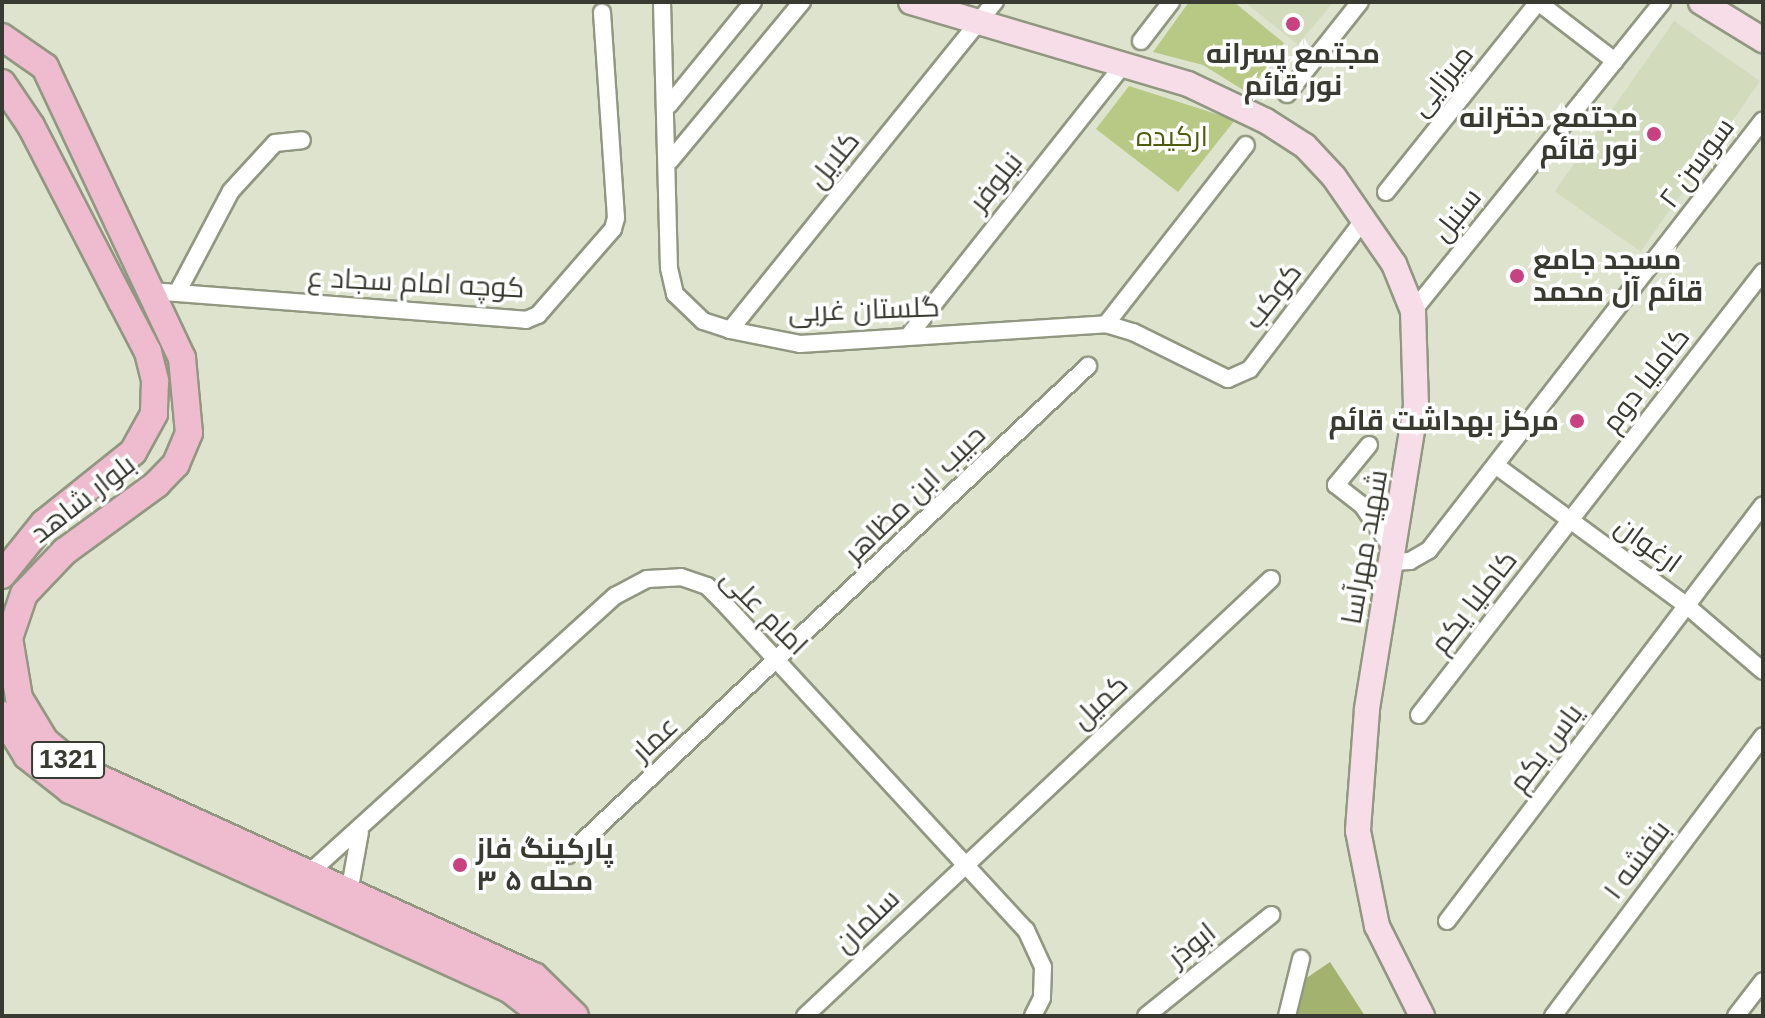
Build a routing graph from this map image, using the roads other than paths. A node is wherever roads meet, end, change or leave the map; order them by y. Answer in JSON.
{"nodes":[{"id":1,"x":662,"y":2,"type":"edge"},
{"id":2,"x":753,"y":2,"type":"edge"},
{"id":3,"x":802,"y":2,"type":"edge"},
{"id":4,"x":911,"y":2,"type":"edge"},
{"id":5,"x":995,"y":2,"type":"edge"},
{"id":6,"x":1171,"y":2,"type":"edge"},
{"id":7,"x":1360,"y":2,"type":"edge"},
{"id":8,"x":1538,"y":2,"type":"edge"},
{"id":9,"x":1662,"y":2,"type":"edge"},
{"id":10,"x":1701,"y":2,"type":"edge"},
{"id":11,"x":602,"y":12,"type":"dead end"},
{"id":12,"x":978,"y":23,"type":"junction"},
{"id":13,"x":2,"y":37,"type":"edge"},
{"id":14,"x":1763,"y":40,"type":"edge"},
{"id":15,"x":1141,"y":41,"type":"dead end"},
{"id":16,"x":1615,"y":61,"type":"junction"},
{"id":17,"x":1124,"y":64,"type":"junction"},
{"id":18,"x":2,"y":83,"type":"edge"},
{"id":19,"x":1287,"y":94,"type":"dead end"},
{"id":20,"x":669,"y":105,"type":"junction"},
{"id":21,"x":1763,"y":120,"type":"edge"},
{"id":22,"x":302,"y":140,"type":"dead end"},
{"id":23,"x":1246,"y":145,"type":"dead end"},
{"id":24,"x":670,"y":161,"type":"junction"},
{"id":25,"x":1386,"y":192,"type":"dead end"},
{"id":26,"x":1365,"y":218,"type":"junction"},
{"id":27,"x":1763,"y":272,"type":"edge"},
{"id":28,"x":151,"y":291,"type":"junction"},
{"id":29,"x":177,"y":293,"type":"junction"},
{"id":30,"x":122,"y":302,"type":"junction"},
{"id":31,"x":1413,"y":311,"type":"junction"},
{"id":32,"x":1106,"y":324,"type":"junction"},
{"id":33,"x":730,"y":330,"type":"junction"},
{"id":34,"x":910,"y":334,"type":"junction"},
{"id":35,"x":1088,"y":366,"type":"dead end"},
{"id":36,"x":1369,"y":445,"type":"dead end"},
{"id":37,"x":1498,"y":467,"type":"junction"},
{"id":38,"x":1763,"y":505,"type":"edge"},
{"id":39,"x":1570,"y":520,"type":"junction"},
{"id":40,"x":1393,"y":556,"type":"junction"},
{"id":41,"x":2,"y":575,"type":"edge"},
{"id":42,"x":1271,"y":579,"type":"dead end"},
{"id":43,"x":1686,"y":605,"type":"junction"},
{"id":44,"x":778,"y":661,"type":"junction"},
{"id":45,"x":1763,"y":671,"type":"edge"},
{"id":46,"x":2,"y":715,"type":"edge"},
{"id":47,"x":1419,"y":715,"type":"dead end"},
{"id":48,"x":1763,"y":736,"type":"edge"},
{"id":49,"x":360,"y":832,"type":"junction"},
{"id":50,"x":568,"y":855,"type":"dead end"},
{"id":51,"x":965,"y":863,"type":"junction"},
{"id":52,"x":303,"y":884,"type":"junction"},
{"id":53,"x":345,"y":902,"type":"junction"},
{"id":54,"x":1271,"y":915,"type":"dead end"},
{"id":55,"x":1447,"y":921,"type":"dead end"},
{"id":56,"x":1301,"y":959,"type":"dead end"},
{"id":57,"x":1763,"y":981,"type":"edge"},
{"id":58,"x":544,"y":1016,"type":"edge"},
{"id":59,"x":575,"y":1016,"type":"edge"},
{"id":60,"x":805,"y":1016,"type":"edge"},
{"id":61,"x":1033,"y":1016,"type":"edge"},
{"id":62,"x":1146,"y":1016,"type":"edge"},
{"id":63,"x":1287,"y":1016,"type":"edge"},
{"id":64,"x":1422,"y":1016,"type":"edge"},
{"id":65,"x":1553,"y":1016,"type":"edge"},
{"id":66,"x":1736,"y":1016,"type":"edge"}],
"edges":[{"from":1,"to":20,"type":"street","name":"گلستان غربی"},
{"from":2,"to":20,"type":"street"},
{"from":3,"to":24,"type":"street"},
{"from":4,"to":12,"type":"main road","name":"شهید مهرآسا"},
{"from":5,"to":12,"type":"street","name":"کلایل"},
{"from":6,"to":15,"type":"street"},
{"from":7,"to":19,"type":"street"},
{"from":8,"to":16,"type":"street"},
{"from":8,"to":25,"type":"street","name":"میرزایی"},
{"from":9,"to":16,"type":"street","name":"سنبل"},
{"from":10,"to":14,"type":"main road"},
{"from":11,"to":29,"type":"street","name":"کوچه امام سجاد ع"},
{"from":12,"to":17,"type":"main road","name":"شهید مهرآسا"},
{"from":12,"to":33,"type":"street","name":"کلایل"},
{"from":13,"to":28,"type":"main road","name":"بلوار شاهد","number":"1321"},
{"from":16,"to":31,"type":"street","name":"سنبل"},
{"from":17,"to":26,"type":"main road","name":"شهید مهرآسا"},
{"from":17,"to":34,"type":"street","name":"نیلوفر"},
{"from":18,"to":30,"type":"main road","name":"بلوار شاهد"},
{"from":20,"to":24,"type":"street","name":"گلستان غربی"},
{"from":21,"to":37,"type":"street","name":"سوسن ۲"},
{"from":22,"to":29,"type":"street"},
{"from":23,"to":32,"type":"street"},
{"from":24,"to":33,"type":"street","name":"گلستان غربی"},
{"from":26,"to":31,"type":"main road","name":"شهید مهرآسا"},
{"from":26,"to":32,"type":"street","name":"کوکب"},
{"from":27,"to":39,"type":"street","name":"کاملیا دوم"},
{"from":28,"to":29,"type":"street","name":"کوچه امام سجاد ع"},
{"from":28,"to":30,"type":"main road"},
{"from":28,"to":52,"type":"main road","name":"بلوار شاهد","number":"1321"},
{"from":30,"to":41,"type":"main road","name":"بلوار شاهد"},
{"from":31,"to":40,"type":"main road","name":"شهید مهرآسا"},
{"from":32,"to":34,"type":"street","name":"گلستان غربی"},
{"from":33,"to":34,"type":"street","name":"گلستان غربی"},
{"from":35,"to":44,"type":"street","name":"حبیب ابن مظاهر"},
{"from":36,"to":40,"type":"street"},
{"from":37,"to":39,"type":"street","name":"ارغوان"},
{"from":37,"to":40,"type":"street","name":"سوسن ۲"},
{"from":38,"to":43,"type":"street","name":"یاس یکم"},
{"from":39,"to":43,"type":"street","name":"ارغوان"},
{"from":39,"to":47,"type":"street","name":"کاملیا یکم"},
{"from":40,"to":64,"type":"main road","name":"شهید مهرآسا"},
{"from":42,"to":51,"type":"street","name":"کمیل"},
{"from":43,"to":45,"type":"street","name":"ارغوان"},
{"from":43,"to":55,"type":"street","name":"یاس یکم"},
{"from":44,"to":49,"type":"street","name":"امام علی"},
{"from":44,"to":50,"type":"street","name":"عمار"},
{"from":44,"to":51,"type":"street","name":"امام علی"},
{"from":46,"to":52,"type":"main road","name":"بلوار شاهد","number":"1321"},
{"from":48,"to":65,"type":"street","name":"بنفشه ۱"},
{"from":49,"to":52,"type":"street","name":"امام علی"},
{"from":49,"to":53,"type":"street"},
{"from":51,"to":60,"type":"street","name":"سلمان"},
{"from":51,"to":61,"type":"street","name":"امام علی"},
{"from":52,"to":53,"type":"main road","name":"بلوار شاهد","number":"1321"},
{"from":53,"to":58,"type":"main road","name":"بلوار شاهد","number":"1321"},
{"from":53,"to":59,"type":"main road","name":"بلوار شاهد","number":"1321"},
{"from":54,"to":62,"type":"street","name":"ابوذر"},
{"from":56,"to":63,"type":"street"},
{"from":57,"to":66,"type":"street"}]}
